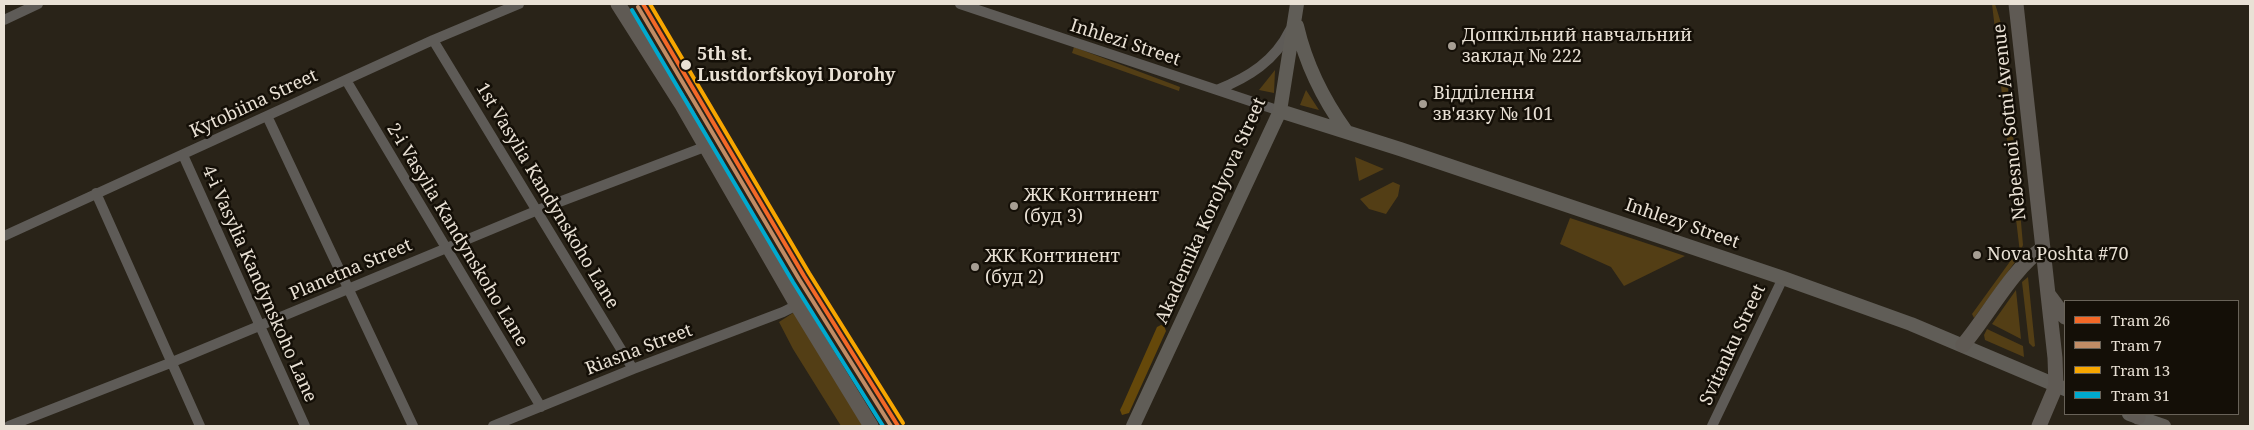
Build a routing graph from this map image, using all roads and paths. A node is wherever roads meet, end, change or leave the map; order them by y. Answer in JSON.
{"nodes":[{"id":1,"x":38,"y":4,"type":"edge"},
{"id":2,"x":519,"y":4,"type":"edge"},
{"id":3,"x":618,"y":4,"type":"edge"},
{"id":4,"x":960,"y":4,"type":"edge"},
{"id":5,"x":1297,"y":4,"type":"edge"},
{"id":6,"x":2016,"y":4,"type":"edge"},
{"id":7,"x":4,"y":20,"type":"edge"},
{"id":8,"x":1296,"y":20,"type":"junction"},
{"id":9,"x":433,"y":40,"type":"junction"},
{"id":10,"x":346,"y":80,"type":"junction"},
{"id":11,"x":1218,"y":90,"type":"junction"},
{"id":12,"x":1280,"y":111,"type":"junction"},
{"id":13,"x":267,"y":116,"type":"junction"},
{"id":14,"x":1346,"y":131,"type":"junction"},
{"id":15,"x":707,"y":146,"type":"junction"},
{"id":16,"x":183,"y":155,"type":"junction"},
{"id":17,"x":96,"y":194,"type":"junction"},
{"id":18,"x":538,"y":210,"type":"junction"},
{"id":19,"x":4,"y":236,"type":"edge"},
{"id":20,"x":446,"y":248,"type":"junction"},
{"id":21,"x":2042,"y":249,"type":"junction"},
{"id":22,"x":1783,"y":278,"type":"junction"},
{"id":23,"x":349,"y":288,"type":"junction"},
{"id":24,"x":2048,"y":293,"type":"junction"},
{"id":25,"x":796,"y":305,"type":"junction"},
{"id":26,"x":2064,"y":316,"type":"edge"},
{"id":27,"x":260,"y":325,"type":"junction"},
{"id":28,"x":1963,"y":345,"type":"junction"},
{"id":29,"x":170,"y":363,"type":"junction"},
{"id":30,"x":633,"y":369,"type":"junction"},
{"id":31,"x":2060,"y":388,"type":"edge"},
{"id":32,"x":542,"y":407,"type":"junction"},
{"id":33,"x":2133,"y":415,"type":"edge"},
{"id":34,"x":511,"y":423,"type":"edge"},
{"id":35,"x":8,"y":426,"type":"edge"},
{"id":36,"x":200,"y":426,"type":"edge"},
{"id":37,"x":305,"y":426,"type":"edge"},
{"id":38,"x":413,"y":426,"type":"edge"},
{"id":39,"x":494,"y":426,"type":"edge"},
{"id":40,"x":871,"y":426,"type":"edge"},
{"id":41,"x":1133,"y":426,"type":"edge"},
{"id":42,"x":1712,"y":426,"type":"edge"},
{"id":43,"x":2039,"y":426,"type":"edge"},
{"id":44,"x":2164,"y":426,"type":"edge"}],
"edges":[{"from":1,"to":7,"type":"street"},
{"from":2,"to":9,"type":"street","name":"Kytobiina Street"},
{"from":3,"to":15,"type":"main road"},
{"from":4,"to":11,"type":"street","name":"Inhlezi Street"},
{"from":5,"to":8,"type":"main road","name":"Akademika Korolyova Street"},
{"from":6,"to":21,"type":"main road","name":"Nebesnoi Sotni Avenue"},
{"from":8,"to":11,"type":"street"},
{"from":8,"to":12,"type":"main road","name":"Akademika Korolyova Street"},
{"from":8,"to":14,"type":"main road"},
{"from":9,"to":10,"type":"street","name":"Kytobiina Street"},
{"from":9,"to":18,"type":"street","name":"1st Vasylia Kandynskoho Lane"},
{"from":10,"to":13,"type":"street","name":"Kytobiina Street"},
{"from":10,"to":20,"type":"street","name":"2-i Vasylia Kandynskoho Lane"},
{"from":11,"to":12,"type":"street","name":"Inhlezi Street"},
{"from":12,"to":14,"type":"main road","name":"Inhlezy Street"},
{"from":12,"to":41,"type":"main road","name":"Akademika Korolyova Street"},
{"from":13,"to":16,"type":"street","name":"Kytobiina Street"},
{"from":13,"to":23,"type":"street"},
{"from":14,"to":22,"type":"main road","name":"Inhlezy Street"},
{"from":15,"to":18,"type":"street","name":"Planetna Street"},
{"from":15,"to":25,"type":"main road"},
{"from":16,"to":17,"type":"street","name":"Kytobiina Street"},
{"from":16,"to":27,"type":"street","name":"4-i Vasylia Kandynskoho Lane"},
{"from":17,"to":19,"type":"street","name":"Kytobiina Street"},
{"from":17,"to":29,"type":"street"},
{"from":18,"to":20,"type":"street","name":"Planetna Street"},
{"from":18,"to":30,"type":"street","name":"1st Vasylia Kandynskoho Lane"},
{"from":20,"to":23,"type":"street","name":"Planetna Street"},
{"from":20,"to":32,"type":"street","name":"2-i Vasylia Kandynskoho Lane"},
{"from":21,"to":24,"type":"main road","name":"Nebesnoi Sotni Avenue"},
{"from":21,"to":28,"type":"main road"},
{"from":22,"to":28,"type":"main road","name":"Inhlezy Street"},
{"from":22,"to":42,"type":"street","name":"Svitanku Street"},
{"from":23,"to":27,"type":"street","name":"Planetna Street"},
{"from":23,"to":38,"type":"street"},
{"from":24,"to":26,"type":"main road"},
{"from":24,"to":31,"type":"main road","name":"Nebesnoi Sotni Avenue"},
{"from":25,"to":30,"type":"street","name":"Riasna Street"},
{"from":25,"to":40,"type":"main road"},
{"from":27,"to":29,"type":"street","name":"Planetna Street"},
{"from":27,"to":37,"type":"street","name":"4-i Vasylia Kandynskoho Lane"},
{"from":28,"to":31,"type":"main road","name":"Inhlezy Street"},
{"from":29,"to":35,"type":"street","name":"Planetna Street"},
{"from":29,"to":36,"type":"street"},
{"from":30,"to":32,"type":"street","name":"Riasna Street"},
{"from":31,"to":43,"type":"main road"},
{"from":32,"to":34,"type":"street","name":"Riasna Street"},
{"from":33,"to":44,"type":"main road"},
{"from":34,"to":39,"type":"street","name":"Riasna Street"}]}
